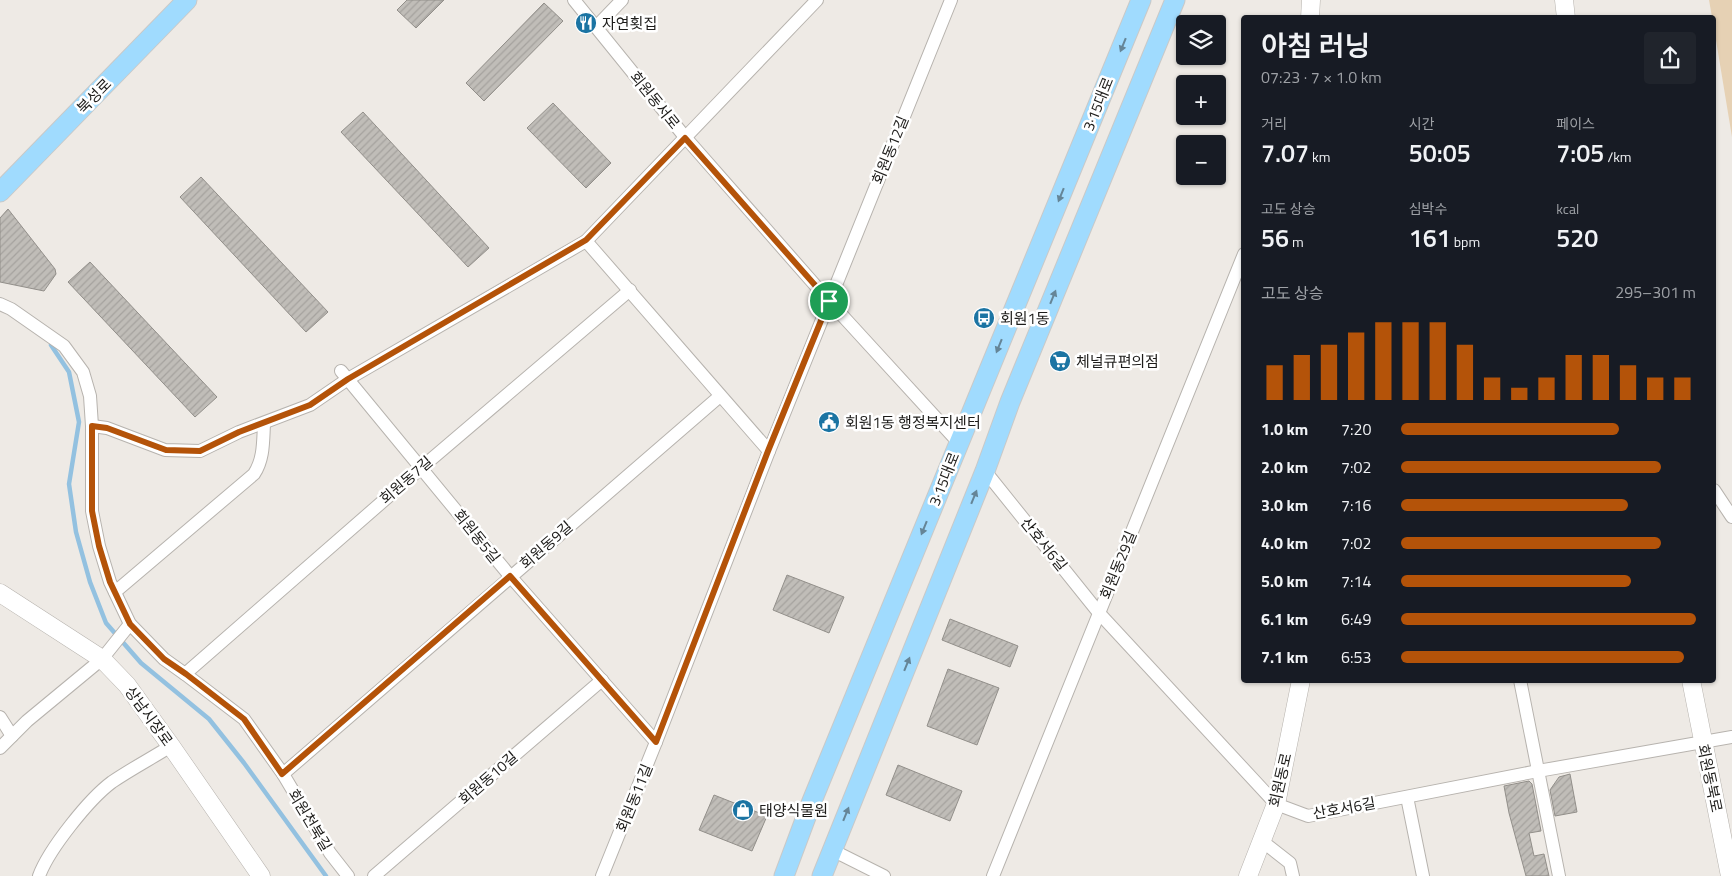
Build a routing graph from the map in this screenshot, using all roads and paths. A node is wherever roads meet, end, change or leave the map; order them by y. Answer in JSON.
{"nodes":[{"id":1,"x":188,"y":0,"type":"edge"},
{"id":2,"x":574,"y":0,"type":"edge"},
{"id":3,"x":622,"y":0,"type":"edge"},
{"id":4,"x":817,"y":0,"type":"edge"},
{"id":5,"x":951,"y":0,"type":"edge"},
{"id":6,"x":1141,"y":0,"type":"edge"},
{"id":7,"x":1175,"y":0,"type":"edge"},
{"id":8,"x":1311,"y":0,"type":"edge"},
{"id":9,"x":1564,"y":0,"type":"edge"},
{"id":10,"x":1310,"y":15,"type":"edge"},
{"id":11,"x":1566,"y":15,"type":"edge"},
{"id":12,"x":596,"y":28,"type":"junction"},
{"id":13,"x":685,"y":138,"type":"junction"},
{"id":14,"x":0,"y":192,"type":"edge"},
{"id":15,"x":586,"y":240,"type":"junction"},
{"id":16,"x":1241,"y":261,"type":"edge"},
{"id":17,"x":630,"y":290,"type":"junction"},
{"id":18,"x":829,"y":301,"type":"junction"},
{"id":19,"x":0,"y":304,"type":"edge"},
{"id":20,"x":345,"y":375,"type":"junction"},
{"id":21,"x":720,"y":396,"type":"junction"},
{"id":22,"x":264,"y":424,"type":"junction"},
{"id":23,"x":92,"y":426,"type":"junction"},
{"id":24,"x":959,"y":443,"type":"junction"},
{"id":25,"x":768,"y":451,"type":"junction"},
{"id":26,"x":421,"y":468,"type":"junction"},
{"id":27,"x":985,"y":471,"type":"junction"},
{"id":28,"x":1716,"y":493,"type":"edge"},
{"id":29,"x":1732,"y":517,"type":"edge"},
{"id":30,"x":510,"y":576,"type":"junction"},
{"id":31,"x":115,"y":592,"type":"junction"},
{"id":32,"x":0,"y":593,"type":"edge"},
{"id":33,"x":1099,"y":613,"type":"junction"},
{"id":34,"x":128,"y":627,"type":"junction"},
{"id":35,"x":107,"y":653,"type":"junction"},
{"id":36,"x":186,"y":674,"type":"junction"},
{"id":37,"x":602,"y":680,"type":"junction"},
{"id":38,"x":1300,"y":683,"type":"edge"},
{"id":39,"x":1521,"y":683,"type":"edge"},
{"id":40,"x":1692,"y":683,"type":"edge"},
{"id":41,"x":0,"y":717,"type":"edge"},
{"id":42,"x":12,"y":736,"type":"junction"},
{"id":43,"x":1732,"y":737,"type":"edge"},
{"id":44,"x":656,"y":742,"type":"junction"},
{"id":45,"x":1703,"y":742,"type":"junction"},
{"id":46,"x":171,"y":746,"type":"junction"},
{"id":47,"x":0,"y":748,"type":"edge"},
{"id":48,"x":1538,"y":771,"type":"junction"},
{"id":49,"x":282,"y":774,"type":"junction"},
{"id":50,"x":1406,"y":797,"type":"junction"},
{"id":51,"x":1276,"y":804,"type":"junction"},
{"id":52,"x":1262,"y":842,"type":"junction"},
{"id":53,"x":832,"y":850,"type":"junction"},
{"id":54,"x":39,"y":876,"type":"edge"},
{"id":55,"x":261,"y":876,"type":"edge"},
{"id":56,"x":348,"y":876,"type":"edge"},
{"id":57,"x":374,"y":876,"type":"edge"},
{"id":58,"x":602,"y":876,"type":"edge"},
{"id":59,"x":784,"y":876,"type":"edge"},
{"id":60,"x":822,"y":876,"type":"edge"},
{"id":61,"x":884,"y":876,"type":"edge"},
{"id":62,"x":993,"y":876,"type":"edge"},
{"id":63,"x":1248,"y":876,"type":"edge"},
{"id":64,"x":1293,"y":876,"type":"edge"},
{"id":65,"x":1423,"y":876,"type":"edge"},
{"id":66,"x":1559,"y":876,"type":"edge"},
{"id":67,"x":1730,"y":876,"type":"edge"}],
"edges":[{"from":1,"to":14,"type":"main road","name":"북성로"},
{"from":2,"to":12,"type":"street","name":"회원동서로"},
{"from":3,"to":12,"type":"street"},
{"from":4,"to":13,"type":"street"},
{"from":5,"to":18,"type":"street","name":"회원동12길"},
{"from":6,"to":24,"type":"main road","name":"3·15대로","one_way":true},
{"from":27,"to":7,"type":"main road","name":"3·15대로","one_way":true},
{"from":8,"to":10,"type":"main road"},
{"from":9,"to":11,"type":"main road"},
{"from":12,"to":13,"type":"street","name":"회원동서로"},
{"from":13,"to":15,"type":"street"},
{"from":13,"to":18,"type":"street","name":"회원동서로"},
{"from":15,"to":17,"type":"street"},
{"from":15,"to":20,"type":"street"},
{"from":16,"to":33,"type":"street","name":"회원동29길"},
{"from":17,"to":21,"type":"street"},
{"from":17,"to":26,"type":"street","name":"회원동7길"},
{"from":18,"to":24,"type":"street","name":"회원동서로"},
{"from":18,"to":25,"type":"street","name":"회원동11길"},
{"from":19,"to":23,"type":"street","name":"회원천북길"},
{"from":20,"to":22,"type":"street"},
{"from":20,"to":26,"type":"street","name":"회원동5길"},
{"from":21,"to":25,"type":"street"},
{"from":21,"to":30,"type":"street","name":"회원동9길"},
{"from":22,"to":23,"type":"street"},
{"from":22,"to":31,"type":"street"},
{"from":23,"to":31,"type":"street","name":"회원천북길"},
{"from":24,"to":59,"type":"main road","name":"3·15대로","one_way":true},
{"from":25,"to":44,"type":"street","name":"회원동11길"},
{"from":26,"to":30,"type":"street","name":"회원동5길"},
{"from":26,"to":36,"type":"street","name":"회원동7길"},
{"from":27,"to":33,"type":"street","name":"산호서6길"},
{"from":53,"to":27,"type":"main road","name":"3·15대로","one_way":true},
{"from":28,"to":29,"type":"street"},
{"from":30,"to":37,"type":"street","name":"회원동5길"},
{"from":30,"to":49,"type":"street","name":"회원동9길"},
{"from":31,"to":34,"type":"street","name":"회원천북길"},
{"from":32,"to":35,"type":"main road","name":"상남시장로"},
{"from":33,"to":51,"type":"street","name":"산호서6길"},
{"from":33,"to":62,"type":"street","name":"회원동29길"},
{"from":34,"to":35,"type":"street"},
{"from":34,"to":36,"type":"street","name":"회원천북길"},
{"from":35,"to":42,"type":"street"},
{"from":35,"to":46,"type":"main road","name":"상남시장로"},
{"from":36,"to":49,"type":"street","name":"회원천북길"},
{"from":37,"to":44,"type":"street","name":"회원동5길"},
{"from":37,"to":57,"type":"street","name":"회원동10길"},
{"from":38,"to":51,"type":"main road","name":"회원동로"},
{"from":39,"to":48,"type":"street"},
{"from":40,"to":45,"type":"main road","name":"회원동북로"},
{"from":41,"to":42,"type":"street"},
{"from":42,"to":47,"type":"street"},
{"from":43,"to":45,"type":"street","name":"산호서6길"},
{"from":44,"to":58,"type":"street","name":"회원동11길"},
{"from":45,"to":48,"type":"street","name":"산호서6길"},
{"from":45,"to":67,"type":"main road","name":"회원동북로"},
{"from":46,"to":54,"type":"street"},
{"from":46,"to":55,"type":"main road","name":"상남시장로"},
{"from":48,"to":50,"type":"street","name":"산호서6길"},
{"from":48,"to":66,"type":"street"},
{"from":49,"to":56,"type":"street","name":"회원천북길"},
{"from":50,"to":51,"type":"street","name":"산호서6길"},
{"from":50,"to":65,"type":"street"},
{"from":51,"to":52,"type":"main road","name":"회원동로"},
{"from":52,"to":63,"type":"main road","name":"회원동로"},
{"from":52,"to":64,"type":"street"},
{"from":53,"to":60,"type":"main road","name":"3·15대로"},
{"from":53,"to":61,"type":"street"}]}
